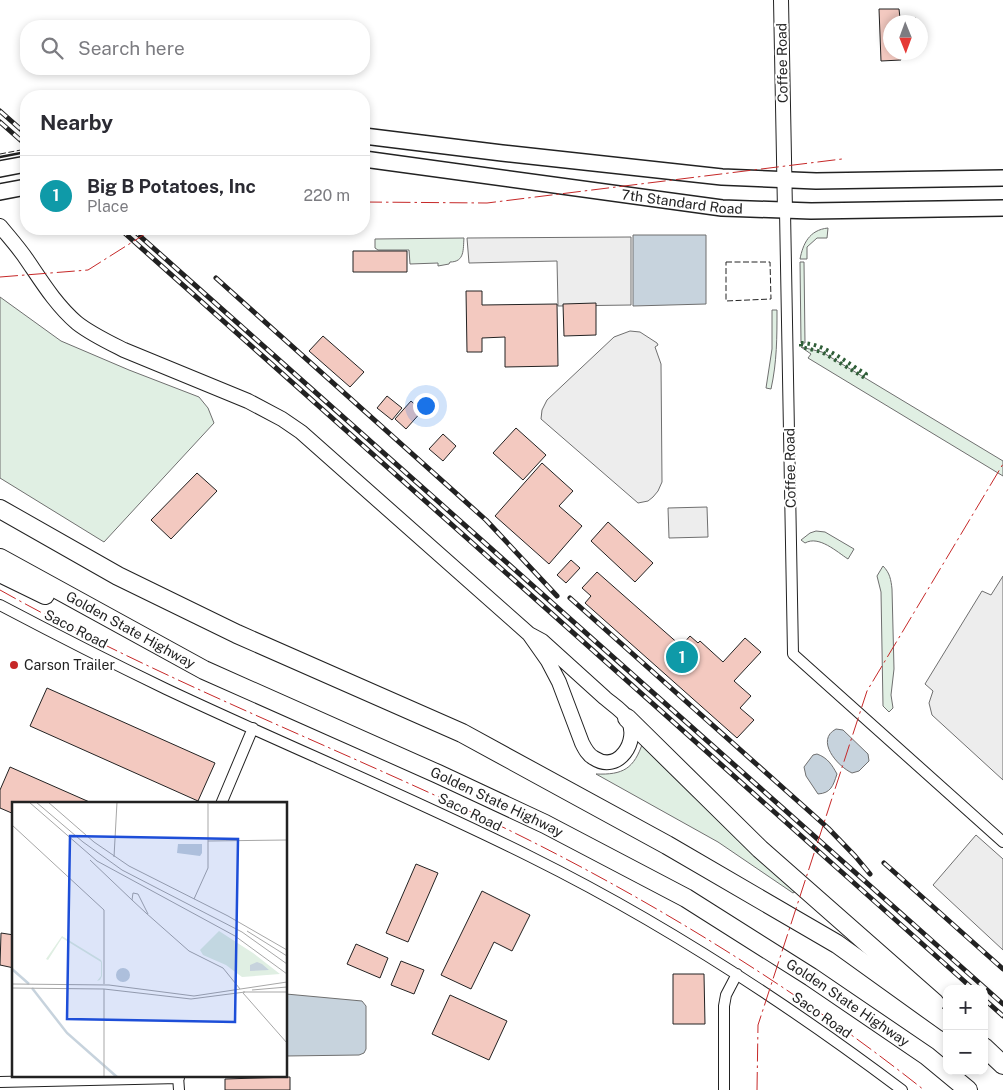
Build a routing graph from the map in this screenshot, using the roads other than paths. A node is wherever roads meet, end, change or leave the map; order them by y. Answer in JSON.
{"nodes":[{"id":1,"x":781,"y":0,"type":"edge"},
{"id":2,"x":370,"y":137,"type":"edge"},
{"id":3,"x":370,"y":160,"type":"edge"},
{"id":4,"x":20,"y":165,"type":"edge"},
{"id":5,"x":0,"y":169,"type":"edge"},
{"id":6,"x":1003,"y":178,"type":"edge"},
{"id":7,"x":784,"y":181,"type":"junction"},
{"id":8,"x":20,"y":188,"type":"edge"},
{"id":9,"x":0,"y":192,"type":"edge"},
{"id":10,"x":1003,"y":208,"type":"edge"},
{"id":11,"x":785,"y":211,"type":"junction"},
{"id":12,"x":0,"y":226,"type":"edge"},
{"id":13,"x":0,"y":509,"type":"edge"},
{"id":14,"x":0,"y":558,"type":"edge"},
{"id":15,"x":0,"y":573,"type":"edge"},
{"id":16,"x":0,"y":605,"type":"edge"},
{"id":17,"x":529,"y":634,"type":"junction"},
{"id":18,"x":204,"y":670,"type":"junction"},
{"id":19,"x":627,"y":718,"type":"junction"},
{"id":20,"x":253,"y":728,"type":"junction"},
{"id":21,"x":222,"y":802,"type":"edge"},
{"id":22,"x":1003,"y":842,"type":"edge"},
{"id":23,"x":737,"y":974,"type":"junction"},
{"id":24,"x":943,"y":1010,"type":"edge"},
{"id":25,"x":943,"y":1021,"type":"edge"},
{"id":26,"x":988,"y":1052,"type":"edge"},
{"id":27,"x":988,"y":1057,"type":"edge"},
{"id":28,"x":1003,"y":1065,"type":"edge"},
{"id":29,"x":1003,"y":1069,"type":"edge"},
{"id":30,"x":142,"y":1078,"type":"edge"},
{"id":31,"x":0,"y":1082,"type":"edge"},
{"id":32,"x":724,"y":1090,"type":"edge"},
{"id":33,"x":902,"y":1090,"type":"edge"},
{"id":34,"x":968,"y":1090,"type":"edge"}],
"edges":[{"from":1,"to":7,"type":"main road","name":"Coffee Road"},
{"from":2,"to":7,"type":"main road","name":"7th Standard Road"},
{"from":3,"to":11,"type":"main road","name":"7th Standard Road"},
{"from":4,"to":5,"type":"main road"},
{"from":6,"to":7,"type":"main road","name":"7th Standard Road"},
{"from":7,"to":11,"type":"main road","name":"Coffee Road"},
{"from":8,"to":9,"type":"main road"},
{"from":10,"to":11,"type":"main road","name":"7th Standard Road"},
{"from":11,"to":22,"type":"street","name":"Coffee Road"},
{"from":12,"to":17,"type":"main road"},
{"from":13,"to":25,"type":"highway"},
{"from":14,"to":18,"type":"highway","name":"Golden State Highway"},
{"from":15,"to":18,"type":"highway"},
{"from":16,"to":20,"type":"street","name":"Saco Road"},
{"from":17,"to":19,"type":"main road"},
{"from":17,"to":19,"type":"main road"},
{"from":18,"to":34,"type":"highway","name":"Golden State Highway"},
{"from":19,"to":24,"type":"highway"},
{"from":20,"to":21,"type":"street"},
{"from":20,"to":23,"type":"street","name":"Saco Road"},
{"from":23,"to":32,"type":"street"},
{"from":23,"to":33,"type":"street","name":"Saco Road"},
{"from":26,"to":28,"type":"highway"},
{"from":27,"to":29,"type":"highway"},
{"from":30,"to":31,"type":"street"}]}
